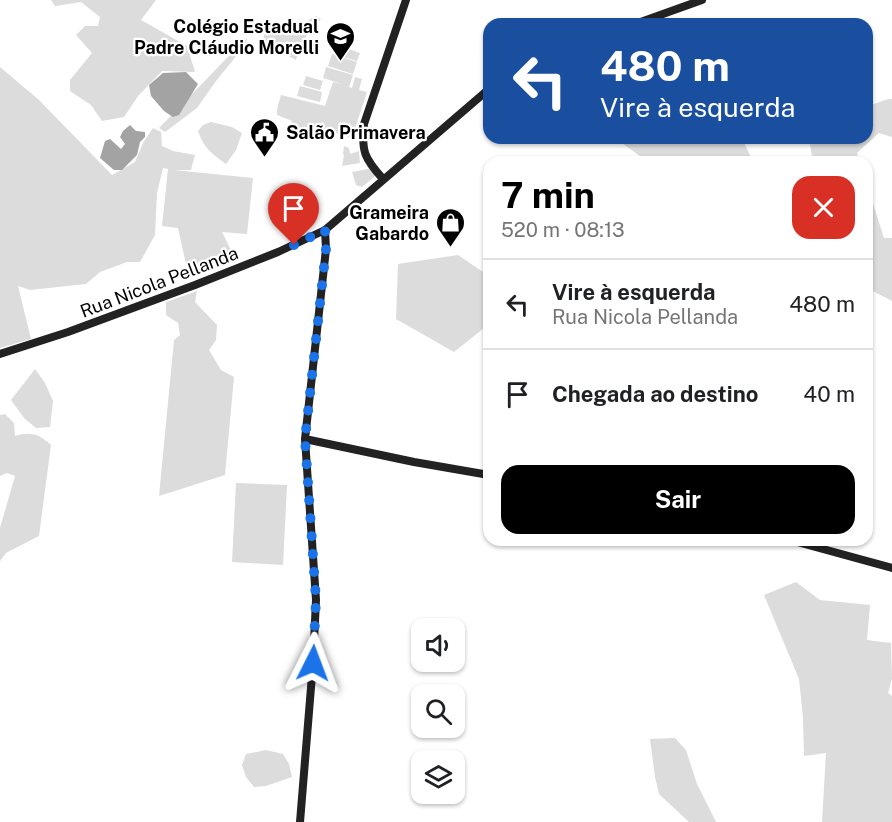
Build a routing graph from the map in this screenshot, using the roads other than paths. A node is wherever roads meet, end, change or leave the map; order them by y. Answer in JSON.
{"nodes":[{"id":1,"x":406,"y":0,"type":"edge"},
{"id":2,"x":702,"y":0,"type":"edge"},
{"id":3,"x":652,"y":18,"type":"edge"},
{"id":4,"x":483,"y":94,"type":"edge"},
{"id":5,"x":384,"y":179,"type":"junction"},
{"id":6,"x":325,"y":230,"type":"junction"},
{"id":7,"x":0,"y":354,"type":"edge"},
{"id":8,"x":305,"y":439,"type":"junction"},
{"id":9,"x":483,"y":474,"type":"edge"},
{"id":10,"x":812,"y":546,"type":"edge"},
{"id":11,"x":892,"y":568,"type":"edge"},
{"id":12,"x":300,"y":822,"type":"edge"}],
"edges":[{"from":1,"to":5,"type":"main road"},
{"from":2,"to":3,"type":"main road"},
{"from":4,"to":5,"type":"main road"},
{"from":5,"to":6,"type":"main road","name":"Rua Nicola Pellanda"},
{"from":6,"to":7,"type":"main road","name":"Rua Nicola Pellanda"},
{"from":6,"to":8,"type":"main road"},
{"from":8,"to":9,"type":"main road"},
{"from":8,"to":12,"type":"main road"},
{"from":10,"to":11,"type":"main road"}]}
